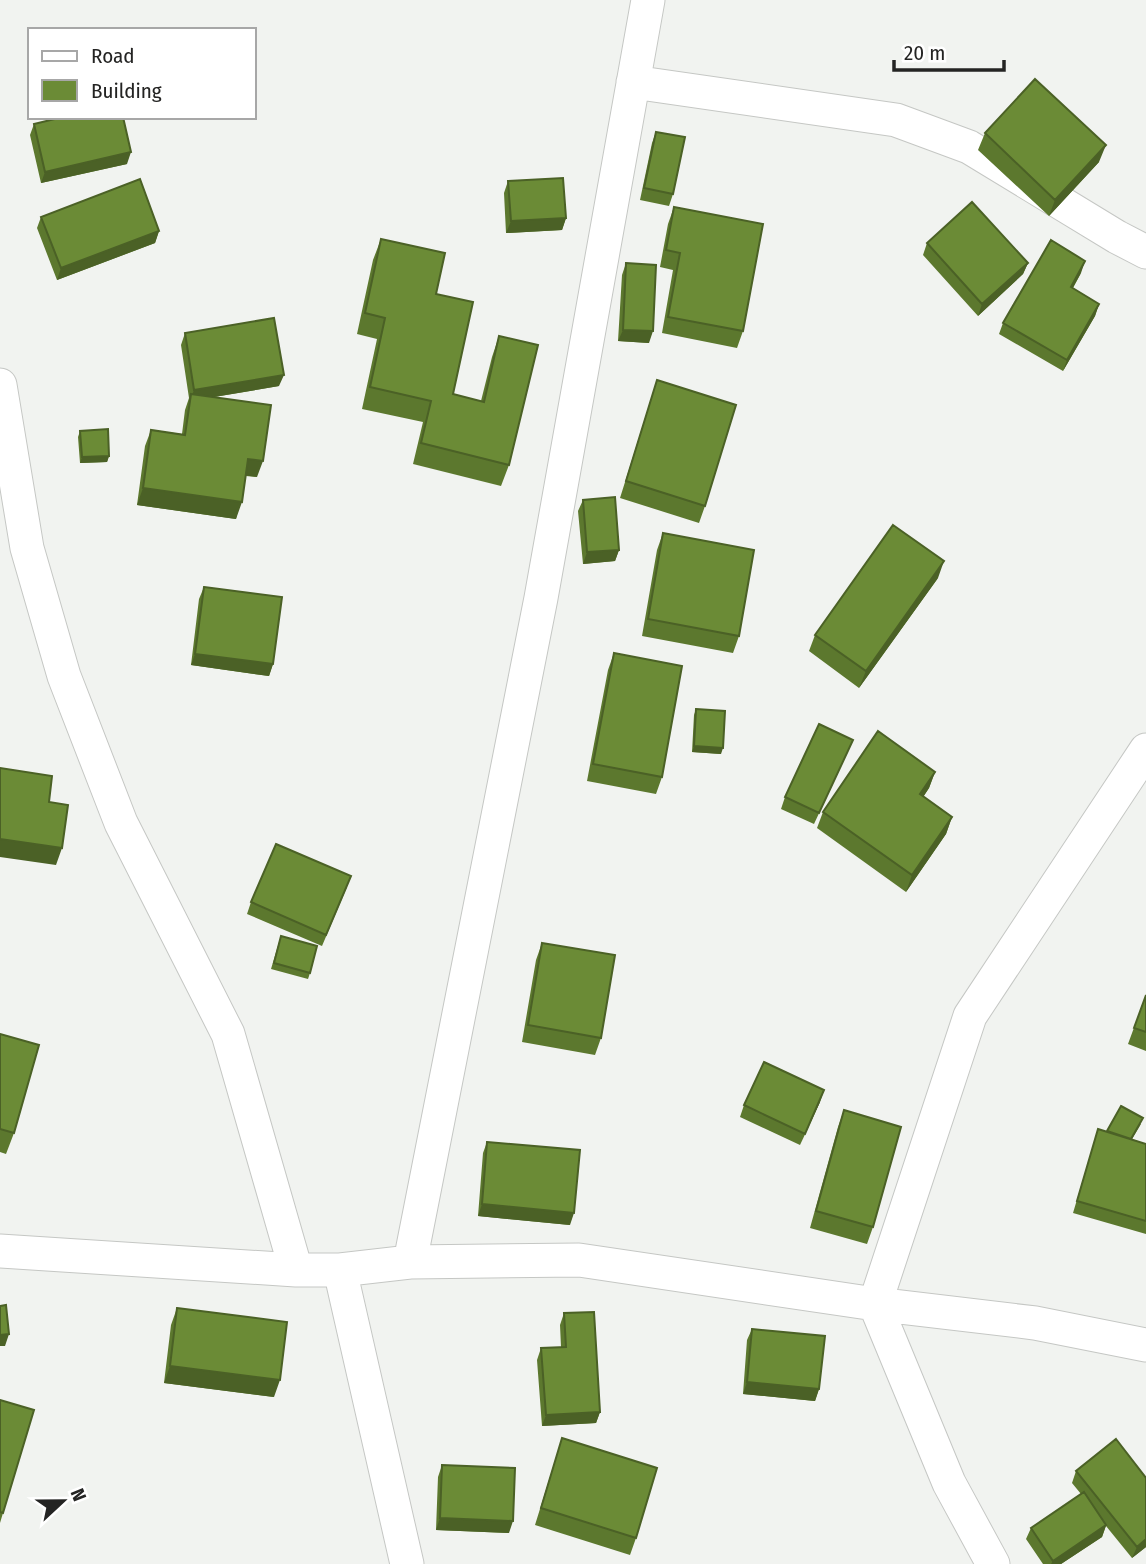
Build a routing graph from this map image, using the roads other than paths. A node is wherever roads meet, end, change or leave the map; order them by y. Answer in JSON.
{"nodes":[{"id":1,"x":648,"y":0,"type":"edge"},
{"id":2,"x":633,"y":82,"type":"junction"},
{"id":3,"x":1146,"y":252,"type":"edge"},
{"id":4,"x":0,"y":385,"type":"edge"},
{"id":5,"x":13,"y":548,"type":"edge"},
{"id":6,"x":1146,"y":750,"type":"edge"},
{"id":7,"x":0,"y":1251,"type":"edge"},
{"id":8,"x":410,"y":1262,"type":"junction"},
{"id":9,"x":296,"y":1270,"type":"junction"},
{"id":10,"x":340,"y":1270,"type":"junction"},
{"id":11,"x":875,"y":1304,"type":"junction"},
{"id":12,"x":1146,"y":1345,"type":"edge"},
{"id":13,"x":407,"y":1564,"type":"edge"},
{"id":14,"x":993,"y":1564,"type":"edge"}],
"edges":[{"from":1,"to":2,"type":"street"},
{"from":2,"to":3,"type":"street"},
{"from":2,"to":8,"type":"street"},
{"from":4,"to":5,"type":"street"},
{"from":5,"to":9,"type":"street"},
{"from":6,"to":11,"type":"street"},
{"from":7,"to":9,"type":"street"},
{"from":8,"to":10,"type":"street"},
{"from":8,"to":11,"type":"street"},
{"from":9,"to":10,"type":"street"},
{"from":10,"to":13,"type":"street"},
{"from":11,"to":12,"type":"street"},
{"from":11,"to":14,"type":"street"}]}
